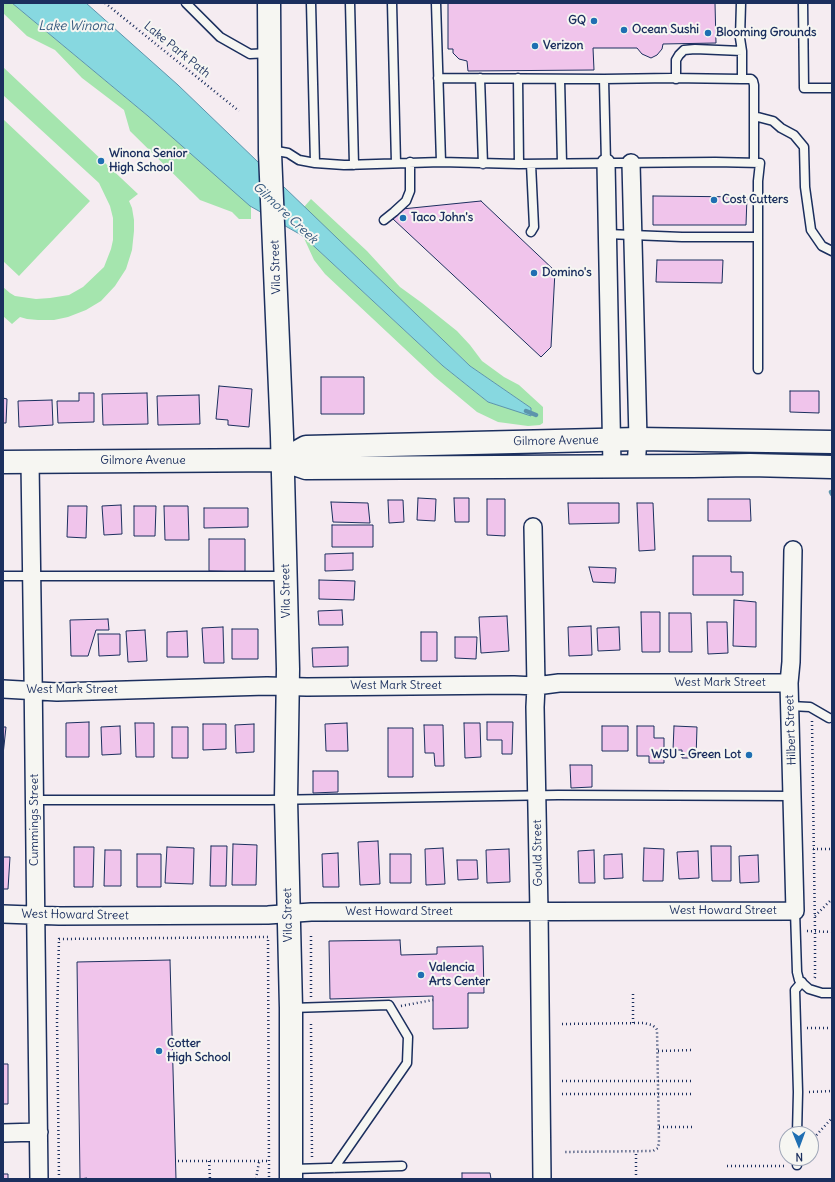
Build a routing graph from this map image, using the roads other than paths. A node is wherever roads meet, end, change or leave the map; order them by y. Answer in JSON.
{"nodes":[{"id":1,"x":186,"y":3,"type":"edge"},
{"id":2,"x":269,"y":3,"type":"edge"},
{"id":3,"x":311,"y":3,"type":"edge"},
{"id":4,"x":350,"y":3,"type":"edge"},
{"id":5,"x":392,"y":3,"type":"edge"},
{"id":6,"x":436,"y":3,"type":"edge"},
{"id":7,"x":741,"y":3,"type":"edge"},
{"id":8,"x":803,"y":3,"type":"edge"},
{"id":9,"x":742,"y":51,"type":"junction"},
{"id":10,"x":270,"y":53,"type":"junction"},
{"id":11,"x":438,"y":78,"type":"junction"},
{"id":12,"x":480,"y":78,"type":"junction"},
{"id":13,"x":518,"y":78,"type":"junction"},
{"id":14,"x":560,"y":79,"type":"junction"},
{"id":15,"x":604,"y":79,"type":"junction"},
{"id":16,"x":676,"y":79,"type":"junction"},
{"id":17,"x":742,"y":79,"type":"junction"},
{"id":18,"x":832,"y":88,"type":"edge"},
{"id":19,"x":754,"y":116,"type":"junction"},
{"id":20,"x":270,"y":151,"type":"junction"},
{"id":21,"x":410,"y":162,"type":"junction"},
{"id":22,"x":441,"y":162,"type":"junction"},
{"id":23,"x":315,"y":163,"type":"junction"},
{"id":24,"x":396,"y":163,"type":"junction"},
{"id":25,"x":562,"y":163,"type":"junction"},
{"id":26,"x":606,"y":163,"type":"junction"},
{"id":27,"x":631,"y":163,"type":"junction"},
{"id":28,"x":754,"y":163,"type":"junction"},
{"id":29,"x":483,"y":164,"type":"junction"},
{"id":30,"x":519,"y":164,"type":"junction"},
{"id":31,"x":531,"y":164,"type":"junction"},
{"id":32,"x":354,"y":165,"type":"junction"},
{"id":33,"x":384,"y":220,"type":"dead end"},
{"id":34,"x":531,"y":232,"type":"dead end"},
{"id":35,"x":607,"y":234,"type":"junction"},
{"id":36,"x":633,"y":235,"type":"junction"},
{"id":37,"x":758,"y":237,"type":"junction"},
{"id":38,"x":832,"y":251,"type":"edge"},
{"id":39,"x":758,"y":369,"type":"dead end"},
{"id":40,"x":612,"y":439,"type":"junction"},
{"id":41,"x":638,"y":439,"type":"junction"},
{"id":42,"x":832,"y":442,"type":"edge"},
{"id":43,"x":283,"y":460,"type":"junction"},
{"id":44,"x":3,"y":462,"type":"edge"},
{"id":45,"x":30,"y":462,"type":"junction"},
{"id":46,"x":612,"y":466,"type":"junction"},
{"id":47,"x":636,"y":466,"type":"junction"},
{"id":48,"x":832,"y":467,"type":"edge"},
{"id":49,"x":532,"y":527,"type":"dead end"},
{"id":50,"x":793,"y":550,"type":"dead end"},
{"id":51,"x":3,"y":576,"type":"edge"},
{"id":52,"x":32,"y":576,"type":"junction"},
{"id":53,"x":286,"y":576,"type":"junction"},
{"id":54,"x":789,"y":683,"type":"junction"},
{"id":55,"x":288,"y":686,"type":"junction"},
{"id":56,"x":536,"y":686,"type":"junction"},
{"id":57,"x":3,"y":690,"type":"edge"},
{"id":58,"x":34,"y":691,"type":"junction"},
{"id":59,"x":790,"y":706,"type":"junction"},
{"id":60,"x":829,"y":718,"type":"dead end"},
{"id":61,"x":537,"y":796,"type":"junction"},
{"id":62,"x":792,"y":796,"type":"junction"},
{"id":63,"x":286,"y":799,"type":"junction"},
{"id":64,"x":35,"y":800,"type":"junction"},
{"id":65,"x":795,"y":910,"type":"junction"},
{"id":66,"x":539,"y":912,"type":"junction"},
{"id":67,"x":3,"y":914,"type":"edge"},
{"id":68,"x":288,"y":914,"type":"junction"},
{"id":69,"x":36,"y":915,"type":"junction"},
{"id":70,"x":802,"y":982,"type":"junction"},
{"id":71,"x":832,"y":993,"type":"edge"},
{"id":72,"x":301,"y":1008,"type":"junction"},
{"id":73,"x":798,"y":1126,"type":"edge"},
{"id":74,"x":39,"y":1132,"type":"junction"},
{"id":75,"x":3,"y":1133,"type":"edge"},
{"id":76,"x":402,"y":1166,"type":"dead end"},
{"id":77,"x":334,"y":1168,"type":"junction"},
{"id":78,"x":298,"y":1172,"type":"edge"},
{"id":79,"x":39,"y":1179,"type":"edge"},
{"id":80,"x":542,"y":1179,"type":"edge"}],
"edges":[{"from":1,"to":10,"type":"lane"},
{"from":2,"to":10,"type":"street","name":"Vila Street"},
{"from":3,"to":23,"type":"lane"},
{"from":4,"to":32,"type":"lane"},
{"from":5,"to":24,"type":"lane"},
{"from":6,"to":11,"type":"lane"},
{"from":7,"to":9,"type":"lane"},
{"from":8,"to":18,"type":"lane"},
{"from":9,"to":16,"type":"lane"},
{"from":9,"to":17,"type":"lane"},
{"from":10,"to":20,"type":"street","name":"Vila Street"},
{"from":11,"to":12,"type":"lane"},
{"from":11,"to":22,"type":"lane"},
{"from":12,"to":13,"type":"lane"},
{"from":12,"to":29,"type":"lane"},
{"from":13,"to":14,"type":"lane"},
{"from":13,"to":30,"type":"lane"},
{"from":14,"to":15,"type":"lane"},
{"from":14,"to":25,"type":"lane"},
{"from":15,"to":16,"type":"lane"},
{"from":15,"to":26,"type":"lane"},
{"from":16,"to":17,"type":"lane"},
{"from":17,"to":19,"type":"lane"},
{"from":19,"to":28,"type":"lane"},
{"from":19,"to":38,"type":"lane"},
{"from":20,"to":23,"type":"lane"},
{"from":20,"to":43,"type":"street","name":"Vila Street"},
{"from":21,"to":22,"type":"lane"},
{"from":21,"to":24,"type":"lane"},
{"from":21,"to":33,"type":"lane"},
{"from":22,"to":29,"type":"lane"},
{"from":23,"to":32,"type":"lane"},
{"from":24,"to":32,"type":"lane"},
{"from":25,"to":26,"type":"lane"},
{"from":25,"to":31,"type":"lane"},
{"from":26,"to":27,"type":"lane"},
{"from":26,"to":35,"type":"street"},
{"from":27,"to":28,"type":"lane"},
{"from":27,"to":36,"type":"street"},
{"from":28,"to":37,"type":"lane"},
{"from":29,"to":30,"type":"lane"},
{"from":30,"to":31,"type":"lane"},
{"from":31,"to":34,"type":"lane"},
{"from":35,"to":36,"type":"lane"},
{"from":35,"to":40,"type":"street"},
{"from":36,"to":37,"type":"lane"},
{"from":36,"to":41,"type":"street"},
{"from":37,"to":39,"type":"lane"},
{"from":40,"to":41,"type":"street","name":"Gilmore Avenue"},
{"from":40,"to":43,"type":"street","name":"Gilmore Avenue"},
{"from":40,"to":46,"type":"street"},
{"from":41,"to":42,"type":"street","name":"Gilmore Avenue"},
{"from":41,"to":47,"type":"street"},
{"from":43,"to":45,"type":"street","name":"Gilmore Avenue"},
{"from":43,"to":46,"type":"street","name":"Gilmore Avenue"},
{"from":43,"to":53,"type":"street","name":"Vila Street"},
{"from":44,"to":45,"type":"street","name":"Gilmore Avenue"},
{"from":45,"to":52,"type":"street","name":"Cummings Street"},
{"from":46,"to":47,"type":"street","name":"Gilmore Avenue"},
{"from":47,"to":48,"type":"street","name":"Gilmore Avenue"},
{"from":49,"to":56,"type":"street","name":"Gould Street"},
{"from":50,"to":54,"type":"street","name":"Hilbert Street"},
{"from":51,"to":52,"type":"lane"},
{"from":52,"to":53,"type":"lane"},
{"from":52,"to":58,"type":"street","name":"Cummings Street"},
{"from":53,"to":55,"type":"street","name":"Vila Street"},
{"from":54,"to":56,"type":"street","name":"West Mark Street"},
{"from":54,"to":59,"type":"street","name":"Hilbert Street"},
{"from":55,"to":56,"type":"street","name":"West Mark Street"},
{"from":55,"to":58,"type":"street","name":"West Mark Street"},
{"from":55,"to":63,"type":"street","name":"Vila Street"},
{"from":56,"to":61,"type":"street","name":"Gould Street"},
{"from":57,"to":58,"type":"street","name":"West Mark Street"},
{"from":58,"to":64,"type":"street","name":"Cummings Street"},
{"from":59,"to":60,"type":"lane"},
{"from":59,"to":62,"type":"street","name":"Hilbert Street"},
{"from":61,"to":62,"type":"lane"},
{"from":61,"to":63,"type":"lane"},
{"from":61,"to":66,"type":"street","name":"Gould Street"},
{"from":62,"to":65,"type":"street","name":"Hilbert Street"},
{"from":63,"to":64,"type":"lane"},
{"from":63,"to":68,"type":"street","name":"Vila Street"},
{"from":64,"to":69,"type":"street","name":"Cummings Street"},
{"from":65,"to":66,"type":"street","name":"West Howard Street"},
{"from":65,"to":70,"type":"lane"},
{"from":66,"to":68,"type":"street","name":"West Howard Street"},
{"from":66,"to":80,"type":"street","name":"Gould Street"},
{"from":67,"to":69,"type":"street","name":"West Howard Street"},
{"from":68,"to":69,"type":"street","name":"West Howard Street"},
{"from":68,"to":72,"type":"street","name":"Vila Street"},
{"from":69,"to":74,"type":"street","name":"Cummings Street"},
{"from":70,"to":71,"type":"lane"},
{"from":70,"to":73,"type":"lane"},
{"from":72,"to":77,"type":"lane"},
{"from":72,"to":78,"type":"street","name":"Vila Street"},
{"from":74,"to":75,"type":"street"},
{"from":74,"to":79,"type":"street","name":"Cummings Street"},
{"from":76,"to":77,"type":"lane"},
{"from":77,"to":78,"type":"lane"}]}
